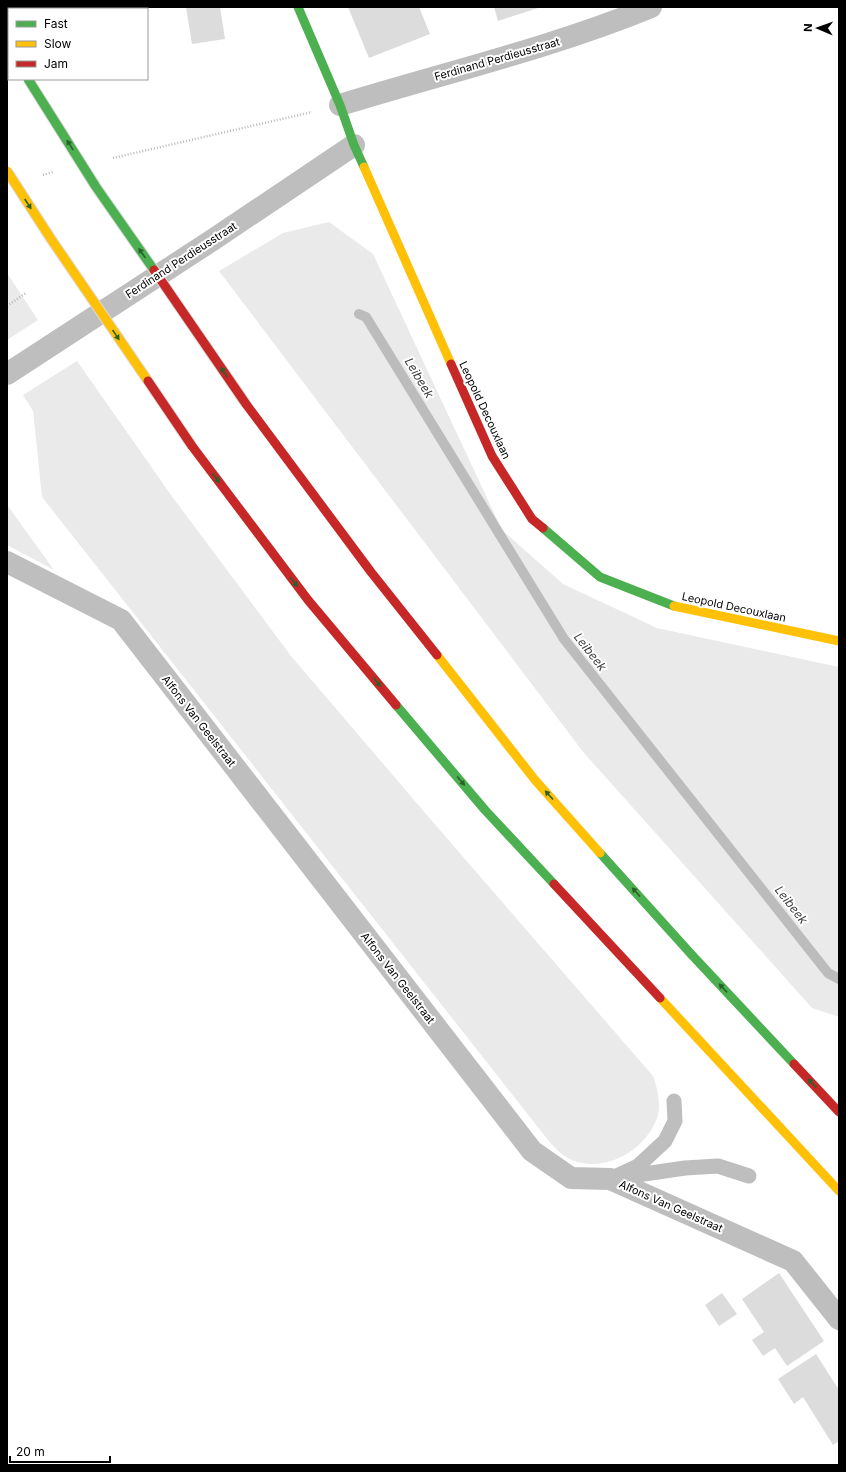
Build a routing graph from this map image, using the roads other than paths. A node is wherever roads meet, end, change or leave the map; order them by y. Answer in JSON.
{"nodes":[{"id":1,"x":298,"y":7,"type":"edge"},
{"id":2,"x":651,"y":7,"type":"edge"},
{"id":3,"x":29,"y":80,"type":"edge"},
{"id":4,"x":340,"y":105,"type":"junction"},
{"id":5,"x":354,"y":145,"type":"junction"},
{"id":6,"x":7,"y":172,"type":"edge"},
{"id":7,"x":7,"y":374,"type":"edge"},
{"id":8,"x":7,"y":562,"type":"edge"},
{"id":9,"x":839,"y":641,"type":"edge"},
{"id":10,"x":674,"y":1100,"type":"dead end"},
{"id":11,"x":839,"y":1112,"type":"edge"},
{"id":12,"x":749,"y":1176,"type":"dead end"},
{"id":13,"x":610,"y":1179,"type":"junction"},
{"id":14,"x":839,"y":1191,"type":"edge"},
{"id":15,"x":839,"y":1319,"type":"edge"}],
"edges":[{"from":1,"to":4,"type":"main road","name":"Leopold Decouxlaan"},
{"from":2,"to":4,"type":"street","name":"Ferdinand Perdieusstraat"},
{"from":11,"to":3,"type":"main road","one_way":true,"bridge":true},
{"from":4,"to":5,"type":"main road","name":"Leopold Decouxlaan"},
{"from":5,"to":7,"type":"street","name":"Ferdinand Perdieusstraat"},
{"from":5,"to":9,"type":"main road","name":"Leopold Decouxlaan"},
{"from":6,"to":14,"type":"main road","one_way":true,"bridge":true},
{"from":8,"to":13,"type":"street","name":"Alfons Van Geelstraat"},
{"from":10,"to":13,"type":"lane"},
{"from":12,"to":13,"type":"lane"},
{"from":13,"to":15,"type":"street","name":"Alfons Van Geelstraat"}]}
